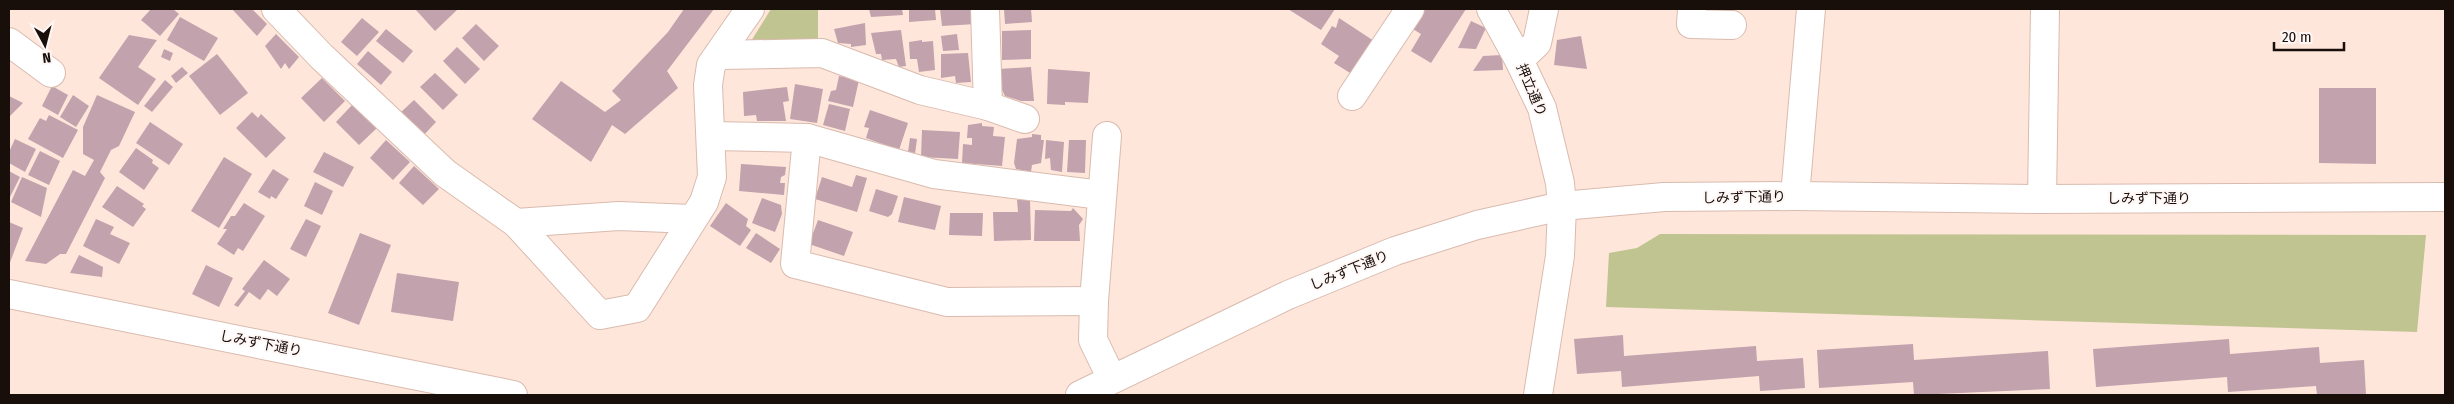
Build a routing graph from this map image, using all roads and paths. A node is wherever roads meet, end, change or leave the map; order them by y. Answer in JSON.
{"nodes":[{"id":1,"x":276,"y":9,"type":"edge"},
{"id":2,"x":750,"y":9,"type":"edge"},
{"id":3,"x":985,"y":9,"type":"edge"},
{"id":4,"x":1410,"y":9,"type":"edge"},
{"id":5,"x":1491,"y":9,"type":"edge"},
{"id":6,"x":1544,"y":9,"type":"edge"},
{"id":7,"x":1692,"y":9,"type":"edge"},
{"id":8,"x":1812,"y":9,"type":"edge"},
{"id":9,"x":2044,"y":9,"type":"edge"},
{"id":10,"x":1732,"y":25,"type":"dead end"},
{"id":11,"x":9,"y":42,"type":"edge"},
{"id":12,"x":719,"y":55,"type":"junction"},
{"id":13,"x":1519,"y":60,"type":"junction"},
{"id":14,"x":50,"y":73,"type":"dead end"},
{"id":15,"x":1352,"y":96,"type":"dead end"},
{"id":16,"x":988,"y":106,"type":"junction"},
{"id":17,"x":1025,"y":119,"type":"dead end"},
{"id":18,"x":711,"y":136,"type":"junction"},
{"id":19,"x":1106,"y":136,"type":"dead end"},
{"id":20,"x":807,"y":138,"type":"junction"},
{"id":21,"x":1101,"y":195,"type":"junction"},
{"id":22,"x":1795,"y":196,"type":"junction"},
{"id":23,"x":2445,"y":197,"type":"edge"},
{"id":24,"x":2042,"y":199,"type":"junction"},
{"id":25,"x":1562,"y":206,"type":"junction"},
{"id":26,"x":691,"y":219,"type":"junction"},
{"id":27,"x":516,"y":223,"type":"junction"},
{"id":28,"x":9,"y":294,"type":"edge"},
{"id":29,"x":1094,"y":301,"type":"junction"},
{"id":30,"x":1112,"y":379,"type":"junction"},
{"id":31,"x":513,"y":395,"type":"edge"},
{"id":32,"x":1080,"y":395,"type":"edge"},
{"id":33,"x":1538,"y":395,"type":"edge"}],
"edges":[{"from":1,"to":27,"type":"street"},
{"from":2,"to":12,"type":"street"},
{"from":3,"to":16,"type":"street"},
{"from":4,"to":15,"type":"street"},
{"from":5,"to":13,"type":"street","name":"押立通り"},
{"from":6,"to":13,"type":"street"},
{"from":7,"to":10,"type":"street"},
{"from":8,"to":22,"type":"street"},
{"from":9,"to":24,"type":"street"},
{"from":11,"to":14,"type":"street"},
{"from":12,"to":16,"type":"street"},
{"from":12,"to":18,"type":"street"},
{"from":13,"to":25,"type":"street","name":"押立通り"},
{"from":16,"to":17,"type":"street"},
{"from":18,"to":20,"type":"street"},
{"from":18,"to":26,"type":"street"},
{"from":19,"to":21,"type":"street"},
{"from":20,"to":21,"type":"street"},
{"from":20,"to":29,"type":"street"},
{"from":21,"to":29,"type":"street"},
{"from":22,"to":24,"type":"street","name":"しみず下通り"},
{"from":22,"to":25,"type":"street","name":"しみず下通り"},
{"from":23,"to":24,"type":"street","name":"しみず下通り"},
{"from":25,"to":30,"type":"street","name":"しみず下通り"},
{"from":25,"to":33,"type":"street","name":"押立通り"},
{"from":26,"to":27,"type":"street"},
{"from":26,"to":27,"type":"street"},
{"from":28,"to":31,"type":"street","name":"しみず下通り"},
{"from":29,"to":30,"type":"street"},
{"from":30,"to":32,"type":"street","name":"しみず下通り"}]}
